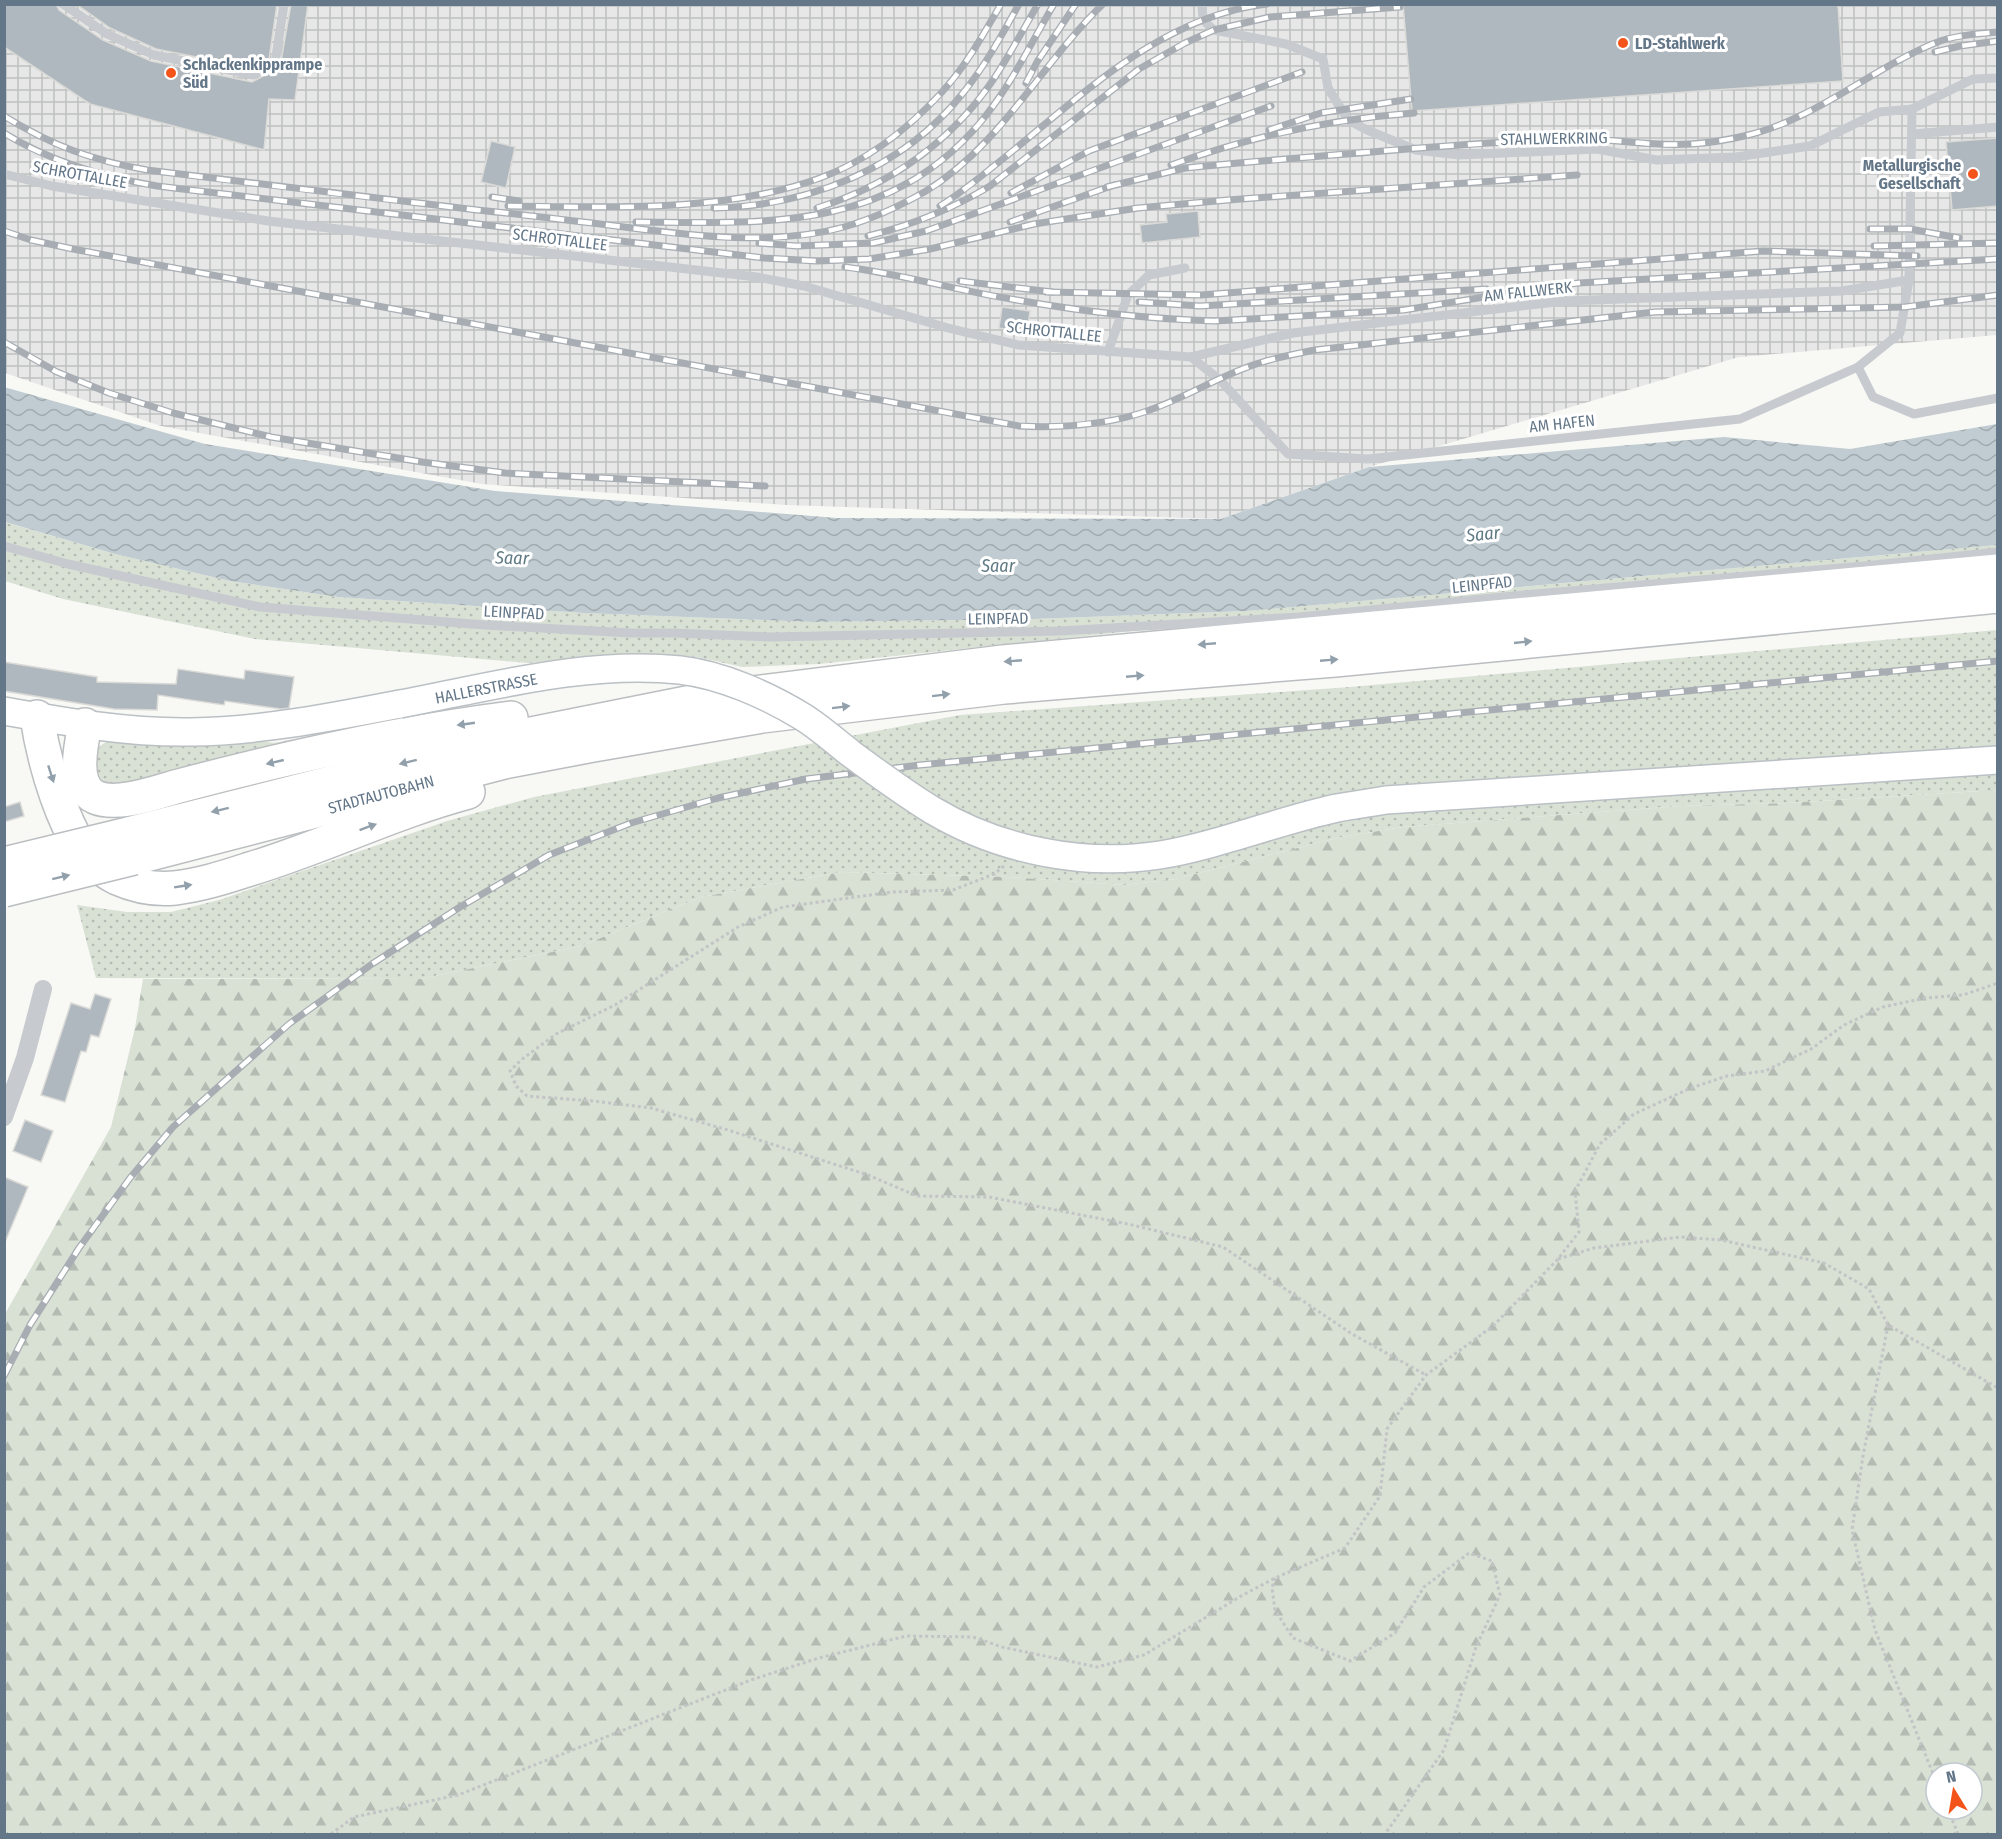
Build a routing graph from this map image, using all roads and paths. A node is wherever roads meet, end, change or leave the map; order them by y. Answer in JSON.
{"nodes":[{"id":1,"x":63,"y":4,"type":"edge"},
{"id":2,"x":284,"y":4,"type":"edge"},
{"id":3,"x":1202,"y":4,"type":"edge"},
{"id":4,"x":1998,"y":78,"type":"edge"},
{"id":5,"x":1912,"y":109,"type":"junction"},
{"id":6,"x":1998,"y":127,"type":"edge"},
{"id":7,"x":1913,"y":134,"type":"junction"},
{"id":8,"x":4,"y":174,"type":"edge"},
{"id":9,"x":1185,"y":268,"type":"dead end"},
{"id":10,"x":1909,"y":280,"type":"junction"},
{"id":11,"x":1108,"y":352,"type":"junction"},
{"id":12,"x":1191,"y":357,"type":"junction"},
{"id":13,"x":1858,"y":367,"type":"junction"},
{"id":14,"x":1998,"y":398,"type":"edge"},
{"id":15,"x":4,"y":546,"type":"edge"},
{"id":16,"x":1998,"y":552,"type":"edge"},
{"id":17,"x":1998,"y":571,"type":"edge"},
{"id":18,"x":1998,"y":596,"type":"edge"},
{"id":19,"x":881,"y":689,"type":"junction"},
{"id":20,"x":4,"y":711,"type":"edge"},
{"id":21,"x":706,"y":712,"type":"junction"},
{"id":22,"x":38,"y":717,"type":"junction"},
{"id":23,"x":85,"y":725,"type":"junction"},
{"id":24,"x":1998,"y":760,"type":"edge"},
{"id":25,"x":131,"y":846,"type":"junction"},
{"id":26,"x":1027,"y":849,"type":"junction"},
{"id":27,"x":4,"y":864,"type":"edge"},
{"id":28,"x":4,"y":890,"type":"edge"},
{"id":29,"x":1998,"y":983,"type":"edge"},
{"id":30,"x":43,"y":989,"type":"dead end"},
{"id":31,"x":4,"y":1117,"type":"edge"},
{"id":32,"x":1558,"y":1259,"type":"junction"},
{"id":33,"x":1888,"y":1325,"type":"junction"},
{"id":34,"x":1426,"y":1375,"type":"junction"},
{"id":35,"x":1998,"y":1388,"type":"edge"},
{"id":36,"x":1275,"y":1578,"type":"junction"},
{"id":37,"x":1928,"y":1761,"type":"edge"},
{"id":38,"x":331,"y":1834,"type":"edge"},
{"id":39,"x":1384,"y":1834,"type":"edge"}],
"edges":[{"from":1,"to":2,"type":"lane"},
{"from":3,"to":5,"type":"lane","name":"STAHLWERKRING"},
{"from":4,"to":5,"type":"lane","name":"STAHLWERKRING"},
{"from":5,"to":7,"type":"lane"},
{"from":6,"to":7,"type":"lane"},
{"from":7,"to":10,"type":"lane"},
{"from":8,"to":11,"type":"lane","name":"SCHROTTALLEE"},
{"from":9,"to":11,"type":"lane"},
{"from":10,"to":12,"type":"lane","name":"AM FALLWERK"},
{"from":10,"to":13,"type":"lane","name":"AM HAFEN"},
{"from":11,"to":12,"type":"lane","name":"AM FALLWERK"},
{"from":12,"to":13,"type":"lane","name":"AM HAFEN"},
{"from":13,"to":14,"type":"lane"},
{"from":15,"to":16,"type":"lane","name":"LEINPFAD"},
{"from":17,"to":19,"type":"highway","one_way":true},
{"from":19,"to":18,"type":"highway","one_way":true},
{"from":19,"to":21,"type":"highway"},
{"from":21,"to":19,"type":"highway","name":"STADTAUTOBAHN","one_way":true},
{"from":20,"to":22,"type":"street","name":"HALLERSTRASSE"},
{"from":22,"to":21,"type":"highway","one_way":true},
{"from":21,"to":23,"type":"highway","one_way":true},
{"from":21,"to":25,"type":"highway","name":"STADTAUTOBAHN"},
{"from":22,"to":23,"type":"street","name":"HALLERSTRASSE"},
{"from":23,"to":26,"type":"street","name":"HALLERSTRASSE","bridge":true},
{"from":24,"to":26,"type":"street","name":"HALLERSTRASSE"},
{"from":25,"to":27,"type":"highway","bridge":true},
{"from":28,"to":25,"type":"highway","name":"STADTAUTOBAHN","one_way":true,"bridge":true},
{"from":26,"to":34,"type":"path"},
{"from":29,"to":32,"type":"path"},
{"from":30,"to":31,"type":"street"},
{"from":32,"to":33,"type":"path"},
{"from":32,"to":34,"type":"path"},
{"from":33,"to":35,"type":"path"},
{"from":33,"to":37,"type":"path"},
{"from":34,"to":36,"type":"path"},
{"from":36,"to":38,"type":"path"},
{"from":36,"to":39,"type":"path"}]}
